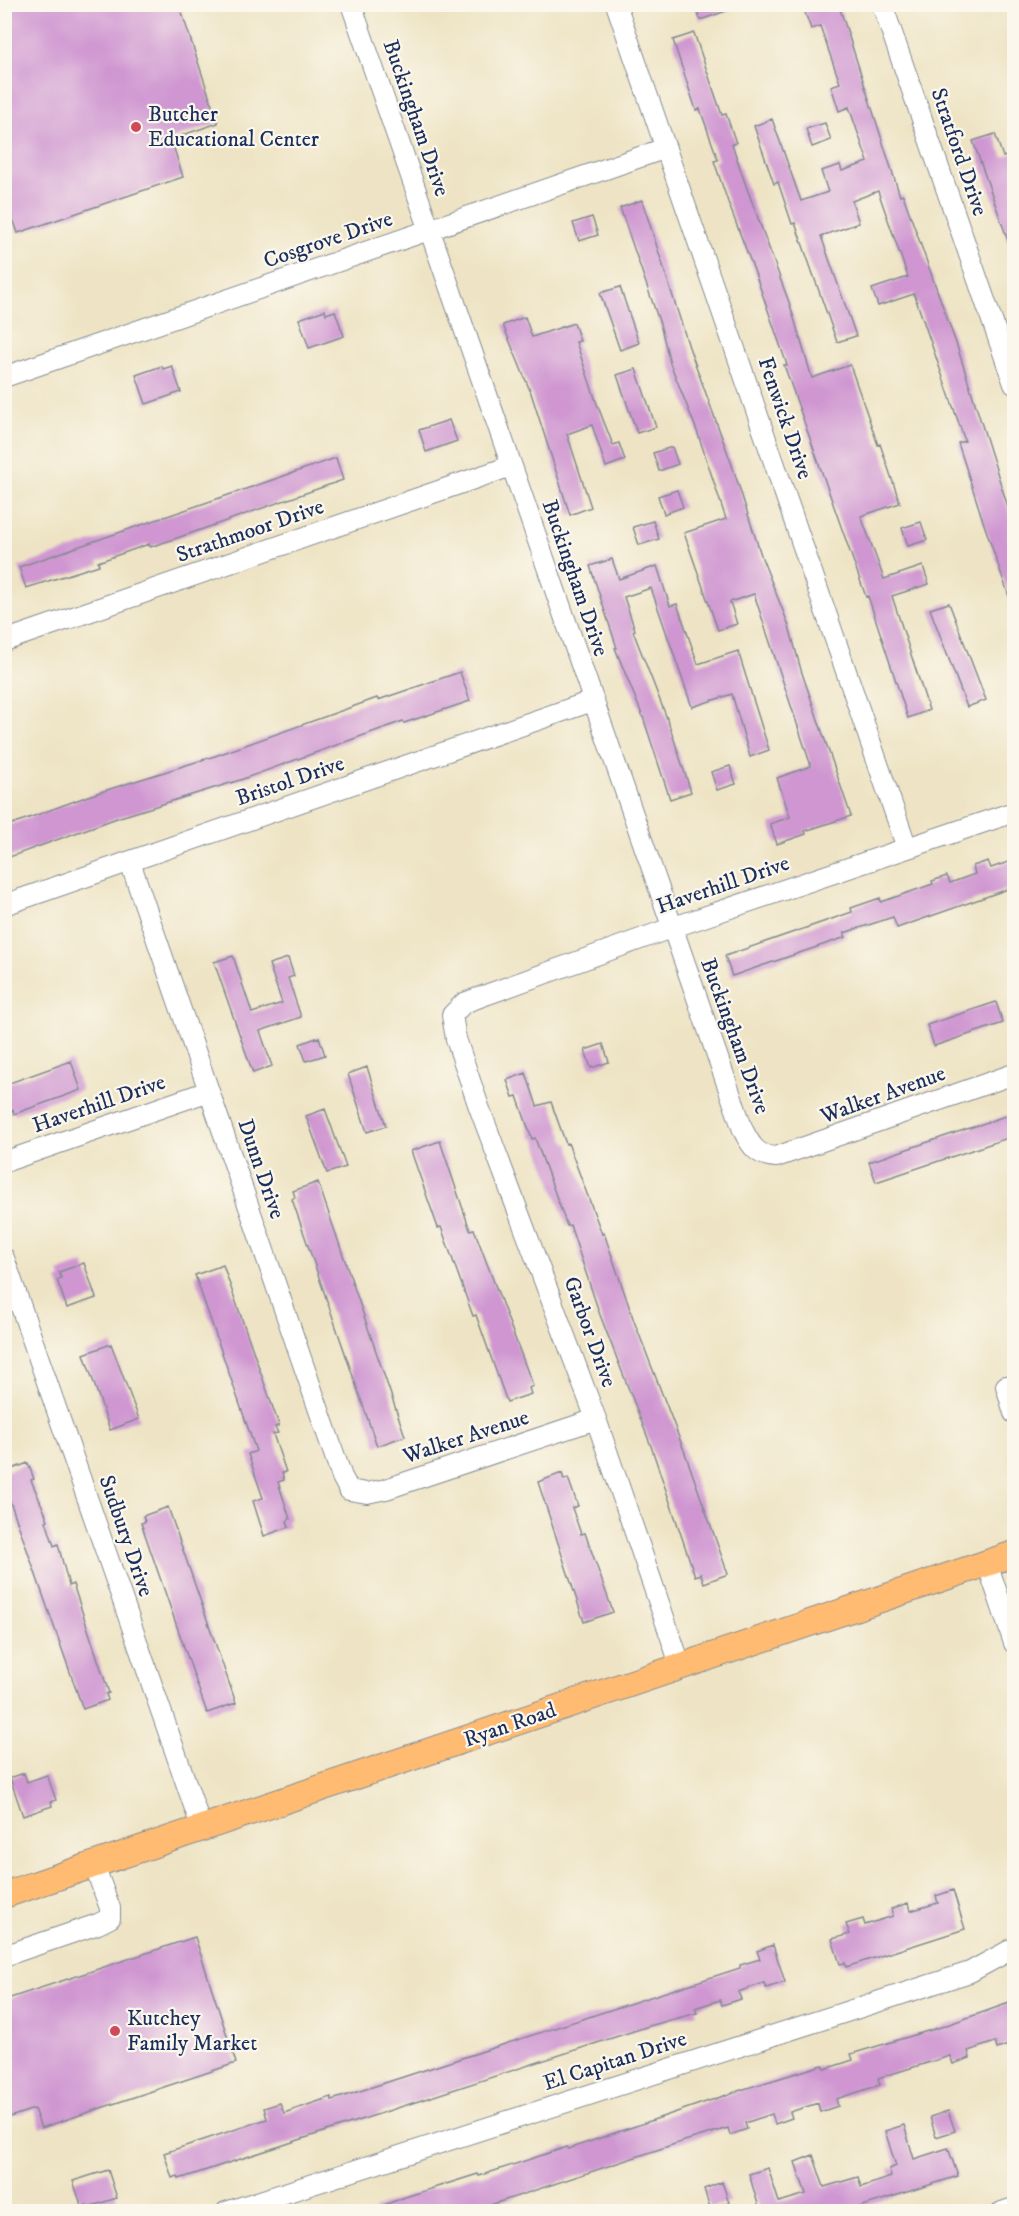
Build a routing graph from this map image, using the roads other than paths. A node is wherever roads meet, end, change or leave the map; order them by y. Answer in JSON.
{"nodes":[{"id":1,"x":351,"y":4,"type":"edge"},
{"id":2,"x":616,"y":4,"type":"edge"},
{"id":3,"x":882,"y":4,"type":"edge"},
{"id":4,"x":666,"y":148,"type":"junction"},
{"id":5,"x":429,"y":230,"type":"junction"},
{"id":6,"x":5,"y":375,"type":"edge"},
{"id":7,"x":1014,"y":384,"type":"edge"},
{"id":8,"x":511,"y":466,"type":"junction"},
{"id":9,"x":4,"y":641,"type":"edge"},
{"id":10,"x":592,"y":701,"type":"junction"},
{"id":11,"x":1014,"y":812,"type":"edge"},
{"id":12,"x":907,"y":848,"type":"junction"},
{"id":13,"x":130,"y":862,"type":"junction"},
{"id":14,"x":4,"y":905,"type":"edge"},
{"id":15,"x":671,"y":928,"type":"junction"},
{"id":16,"x":452,"y":1015,"type":"joint"},
{"id":17,"x":1014,"y":1074,"type":"edge"},
{"id":18,"x":209,"y":1091,"type":"junction"},
{"id":19,"x":767,"y":1156,"type":"joint"},
{"id":20,"x":4,"y":1162,"type":"edge"},
{"id":21,"x":4,"y":1258,"type":"edge"},
{"id":22,"x":1006,"y":1386,"type":"dead end"},
{"id":23,"x":1014,"y":1413,"type":"edge"},
{"id":24,"x":596,"y":1419,"type":"junction"},
{"id":25,"x":349,"y":1490,"type":"joint"},
{"id":26,"x":1014,"y":1554,"type":"edge"},
{"id":27,"x":987,"y":1563,"type":"junction"},
{"id":28,"x":1014,"y":1643,"type":"edge"},
{"id":29,"x":681,"y":1668,"type":"junction"},
{"id":30,"x":202,"y":1829,"type":"junction"},
{"id":31,"x":94,"y":1865,"type":"junction"},
{"id":32,"x":4,"y":1895,"type":"edge"},
{"id":33,"x":1014,"y":1948,"type":"edge"},
{"id":34,"x":4,"y":1956,"type":"edge"},
{"id":35,"x":1014,"y":2208,"type":"edge"},
{"id":36,"x":226,"y":2211,"type":"edge"},
{"id":37,"x":1002,"y":2211,"type":"edge"}],
"edges":[{"from":1,"to":5,"type":"street","name":"Buckingham Drive"},
{"from":2,"to":4,"type":"street","name":"Fenwick Drive"},
{"from":3,"to":7,"type":"street","name":"Stratford Drive"},
{"from":4,"to":5,"type":"street","name":"Cosgrove Drive"},
{"from":4,"to":12,"type":"street","name":"Fenwick Drive"},
{"from":5,"to":6,"type":"street","name":"Cosgrove Drive"},
{"from":5,"to":8,"type":"street","name":"Buckingham Drive"},
{"from":8,"to":9,"type":"street","name":"Strathmoor Drive"},
{"from":8,"to":10,"type":"street","name":"Buckingham Drive"},
{"from":10,"to":13,"type":"street","name":"Bristol Drive"},
{"from":10,"to":15,"type":"street","name":"Buckingham Drive"},
{"from":11,"to":12,"type":"street","name":"Haverhill Drive"},
{"from":12,"to":15,"type":"street","name":"Haverhill Drive"},
{"from":13,"to":14,"type":"street","name":"Bristol Drive"},
{"from":13,"to":18,"type":"street","name":"Dunn Drive"},
{"from":15,"to":16,"type":"street","name":"Haverhill Drive"},
{"from":15,"to":19,"type":"street","name":"Buckingham Drive"},
{"from":16,"to":24,"type":"street","name":"Garbor Drive"},
{"from":17,"to":19,"type":"street","name":"Walker Avenue"},
{"from":18,"to":20,"type":"street","name":"Haverhill Drive"},
{"from":18,"to":25,"type":"street","name":"Dunn Drive"},
{"from":21,"to":30,"type":"street","name":"Sudbury Drive"},
{"from":22,"to":23,"type":"street"},
{"from":24,"to":25,"type":"street","name":"Walker Avenue"},
{"from":24,"to":29,"type":"street","name":"Garbor Drive"},
{"from":26,"to":27,"type":"main road","name":"Ryan Road"},
{"from":27,"to":28,"type":"street"},
{"from":27,"to":29,"type":"main road","name":"Ryan Road"},
{"from":29,"to":30,"type":"main road","name":"Ryan Road"},
{"from":30,"to":31,"type":"main road","name":"Ryan Road"},
{"from":31,"to":32,"type":"main road","name":"Ryan Road"},
{"from":31,"to":34,"type":"street"},
{"from":33,"to":36,"type":"street","name":"El Capitan Drive"},
{"from":35,"to":37,"type":"street"}]}
